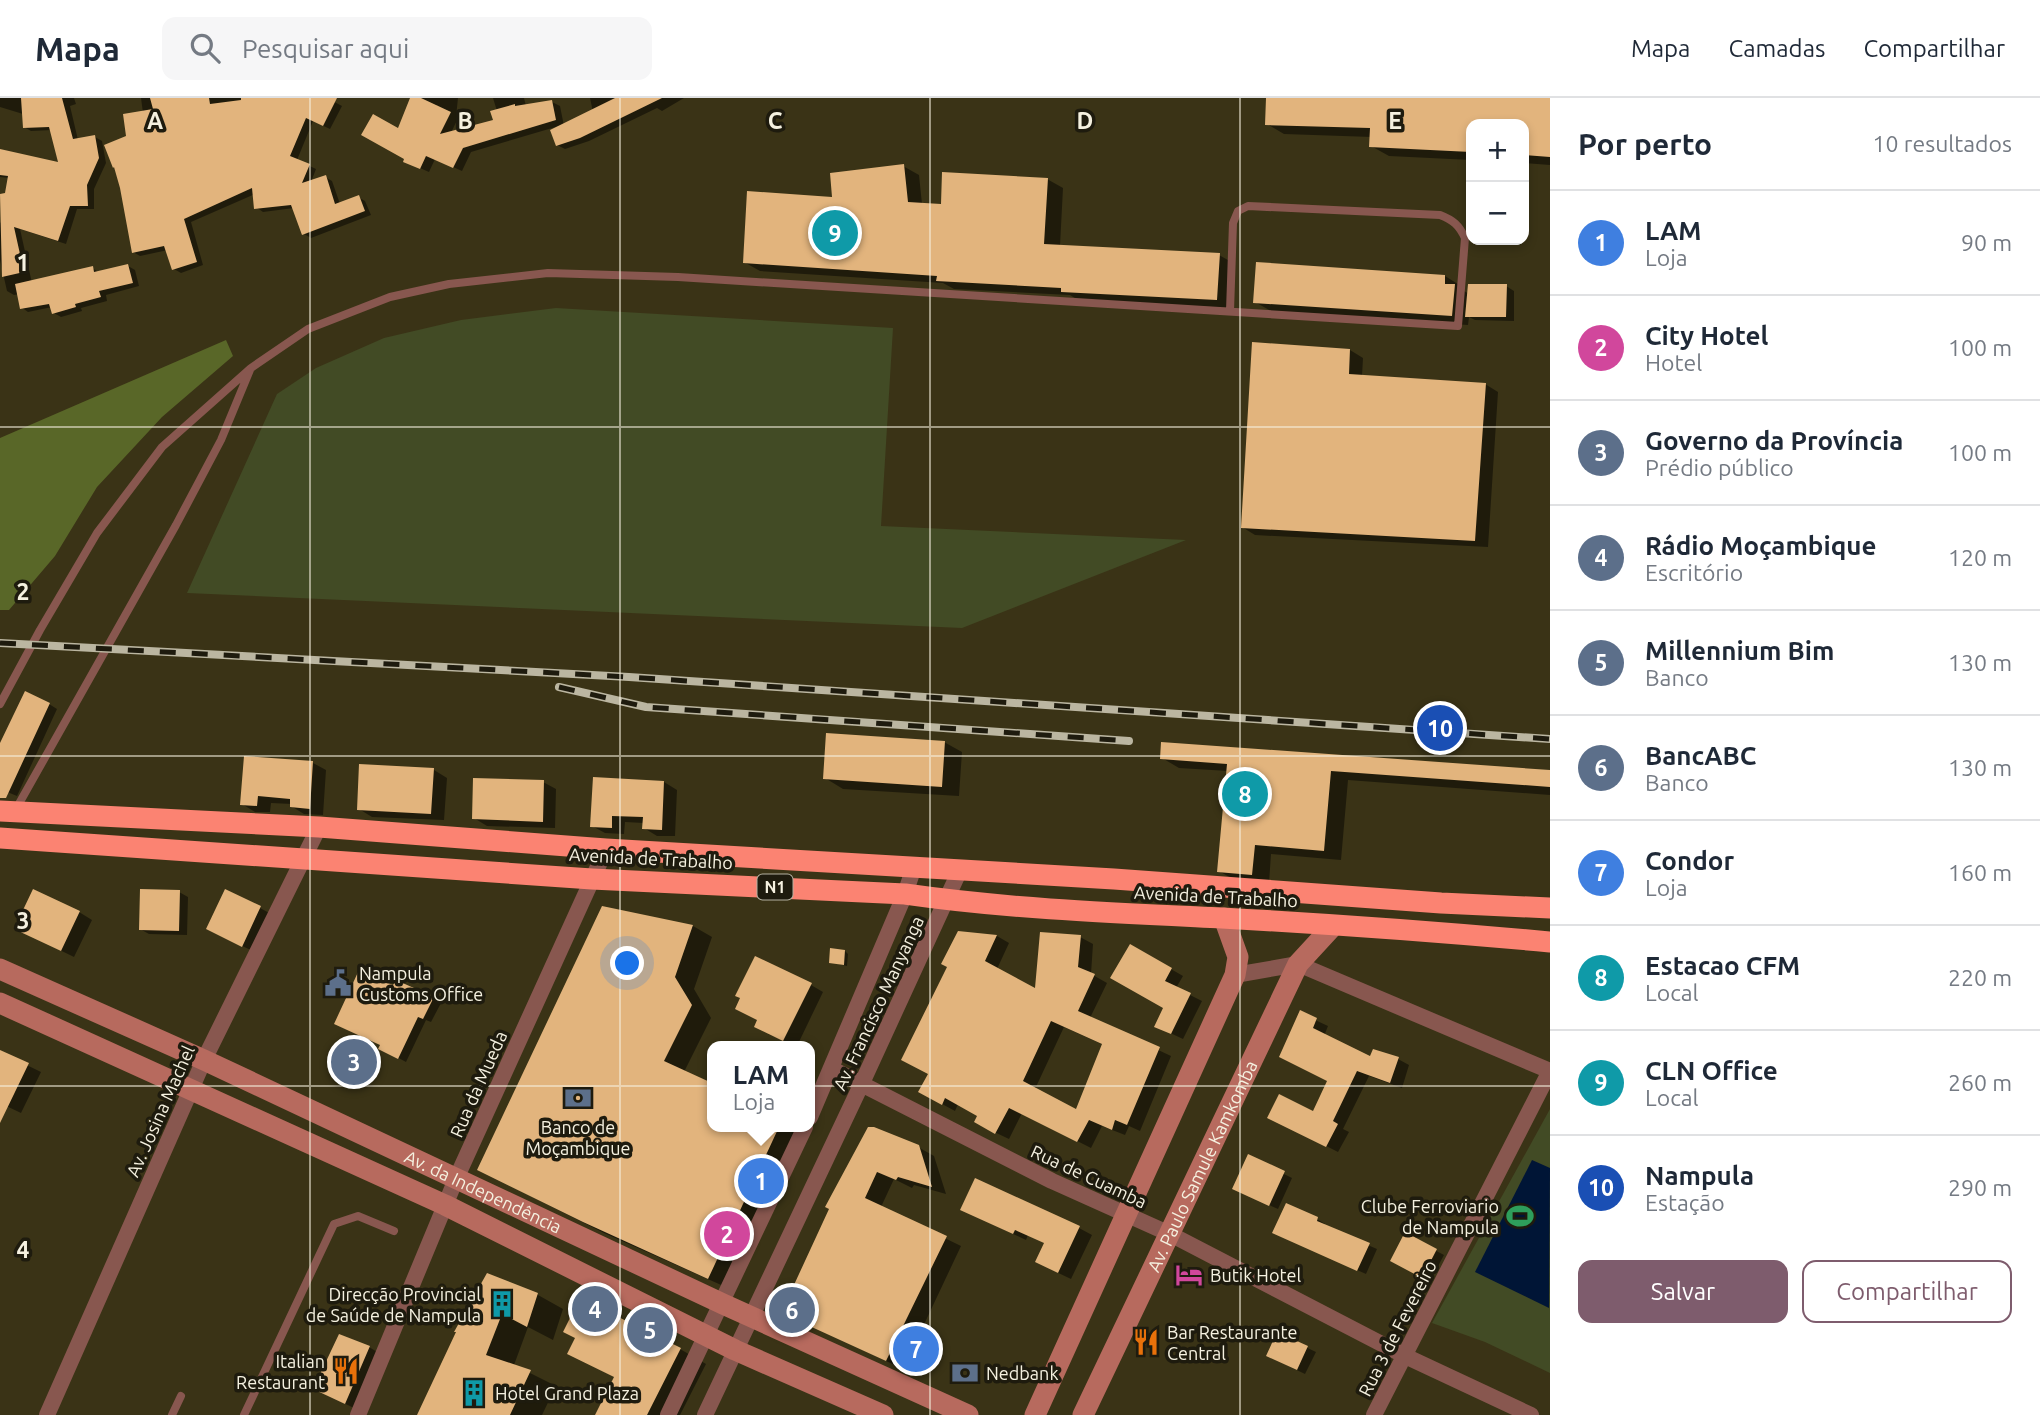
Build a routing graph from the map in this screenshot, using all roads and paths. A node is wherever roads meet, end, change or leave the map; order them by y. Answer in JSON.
{"nodes":[{"id":1,"x":1230,"y":311,"type":"junction"},
{"id":2,"x":251,"y":368,"type":"junction"},
{"id":3,"x":0,"y":704,"type":"edge"},
{"id":4,"x":7,"y":811,"type":"edge"},
{"id":5,"x":319,"y":827,"type":"junction"},
{"id":6,"x":0,"y":838,"type":"edge"},
{"id":7,"x":606,"y":849,"type":"junction"},
{"id":8,"x":303,"y":860,"type":"junction"},
{"id":9,"x":914,"y":867,"type":"junction"},
{"id":10,"x":959,"y":872,"type":"junction"},
{"id":11,"x":592,"y":878,"type":"junction"},
{"id":12,"x":1114,"y":879,"type":"junction"},
{"id":13,"x":905,"y":894,"type":"junction"},
{"id":14,"x":947,"y":900,"type":"junction"},
{"id":15,"x":1522,"y":907,"type":"junction"},
{"id":16,"x":1550,"y":908,"type":"edge"},
{"id":17,"x":1113,"y":913,"type":"junction"},
{"id":18,"x":1224,"y":918,"type":"junction"},
{"id":19,"x":1333,"y":926,"type":"junction"},
{"id":20,"x":1521,"y":939,"type":"junction"},
{"id":21,"x":1550,"y":942,"type":"edge"},
{"id":22,"x":1298,"y":964,"type":"junction"},
{"id":23,"x":0,"y":969,"type":"edge"},
{"id":24,"x":1235,"y":975,"type":"junction"},
{"id":25,"x":0,"y":1003,"type":"edge"},
{"id":26,"x":204,"y":1060,"type":"junction"},
{"id":27,"x":832,"y":1069,"type":"junction"},
{"id":28,"x":1550,"y":1072,"type":"edge"},
{"id":29,"x":862,"y":1083,"type":"junction"},
{"id":30,"x":190,"y":1091,"type":"junction"},
{"id":31,"x":815,"y":1105,"type":"edge"},
{"id":32,"x":803,"y":1132,"type":"edge"},
{"id":33,"x":456,"y":1179,"type":"junction"},
{"id":34,"x":445,"y":1205,"type":"junction"},
{"id":35,"x":1127,"y":1216,"type":"junction"},
{"id":36,"x":394,"y":1231,"type":"dead end"},
{"id":37,"x":1170,"y":1234,"type":"junction"},
{"id":38,"x":723,"y":1304,"type":"junction"},
{"id":39,"x":751,"y":1316,"type":"junction"},
{"id":40,"x":706,"y":1335,"type":"junction"},
{"id":41,"x":735,"y":1350,"type":"junction"},
{"id":42,"x":1405,"y":1356,"type":"junction"},
{"id":43,"x":181,"y":1396,"type":"dead end"},
{"id":44,"x":47,"y":1415,"type":"edge"},
{"id":45,"x":172,"y":1415,"type":"edge"},
{"id":46,"x":244,"y":1415,"type":"edge"},
{"id":47,"x":358,"y":1415,"type":"edge"},
{"id":48,"x":668,"y":1415,"type":"edge"},
{"id":49,"x":705,"y":1415,"type":"edge"},
{"id":50,"x":883,"y":1415,"type":"edge"},
{"id":51,"x":968,"y":1415,"type":"edge"},
{"id":52,"x":1035,"y":1415,"type":"edge"},
{"id":53,"x":1083,"y":1415,"type":"edge"},
{"id":54,"x":1374,"y":1415,"type":"edge"},
{"id":55,"x":1531,"y":1415,"type":"edge"}],
"edges":[{"from":1,"to":1,"type":"lane"},
{"from":1,"to":2,"type":"lane"},
{"from":2,"to":3,"type":"lane"},
{"from":2,"to":4,"type":"lane"},
{"from":4,"to":5,"type":"highway","name":"Avenida de Trabalho","number":"N1"},
{"from":5,"to":7,"type":"highway","name":"Avenida de Trabalho","number":"N1"},
{"from":5,"to":8,"type":"street","name":"Av. Josina Machel"},
{"from":6,"to":8,"type":"highway","name":"Avenida de Trabalho","number":"N1"},
{"from":7,"to":9,"type":"highway","name":"Avenida de Trabalho","number":"N1"},
{"from":7,"to":11,"type":"street","name":"Rua da Mueda"},
{"from":8,"to":11,"type":"highway","name":"Avenida de Trabalho","number":"N1"},
{"from":8,"to":26,"type":"street","name":"Av. Josina Machel"},
{"from":9,"to":10,"type":"highway","name":"Avenida de Trabalho","number":"N1"},
{"from":9,"to":13,"type":"street","name":"Av. Francisco Manyanga"},
{"from":10,"to":12,"type":"highway","name":"Avenida de Trabalho","number":"N1"},
{"from":10,"to":14,"type":"street","name":"Av. Francisco Manyanga"},
{"from":11,"to":13,"type":"highway","name":"Avenida de Trabalho","number":"N1"},
{"from":11,"to":33,"type":"street","name":"Rua da Mueda"},
{"from":12,"to":15,"type":"highway","name":"Avenida de Trabalho","number":"N1"},
{"from":12,"to":17,"type":"highway"},
{"from":13,"to":14,"type":"highway","name":"Avenida de Trabalho","number":"N1"},
{"from":13,"to":27,"type":"street","name":"Av. Francisco Manyanga"},
{"from":14,"to":17,"type":"highway","name":"Avenida de Trabalho","number":"N1"},
{"from":14,"to":29,"type":"street","name":"Av. Francisco Manyanga"},
{"from":15,"to":16,"type":"highway","name":"Avenida de Trabalho","number":"N1"},
{"from":15,"to":20,"type":"highway"},
{"from":17,"to":18,"type":"highway","name":"Avenida de Trabalho","number":"N1"},
{"from":18,"to":19,"type":"highway","name":"Avenida de Trabalho","number":"N1"},
{"from":18,"to":24,"type":"main road"},
{"from":19,"to":20,"type":"highway","name":"Avenida de Trabalho","number":"N1"},
{"from":19,"to":22,"type":"main road","name":"Av. Paulo Samule Kamkomba"},
{"from":20,"to":21,"type":"highway","name":"Avenida de Trabalho","number":"N1"},
{"from":22,"to":24,"type":"street"},
{"from":22,"to":28,"type":"street"},
{"from":22,"to":37,"type":"main road","name":"Av. Paulo Samule Kamkomba"},
{"from":23,"to":26,"type":"main road","name":"Av. da Independência"},
{"from":24,"to":35,"type":"main road"},
{"from":25,"to":30,"type":"main road","name":"Av. da Independência"},
{"from":26,"to":30,"type":"street","name":"Av. Josina Machel"},
{"from":26,"to":33,"type":"main road","name":"Av. da Independência"},
{"from":27,"to":29,"type":"street","name":"Rua de Cuamba"},
{"from":27,"to":31,"type":"street","name":"Av. Francisco Manyanga"},
{"from":28,"to":42,"type":"street","name":"Rua 3 de Fevereiro"},
{"from":29,"to":35,"type":"street","name":"Rua de Cuamba"},
{"from":29,"to":39,"type":"street","name":"Av. Francisco Manyanga"},
{"from":30,"to":34,"type":"main road","name":"Av. da Independência"},
{"from":30,"to":44,"type":"street","name":"Av. Josina Machel"},
{"from":32,"to":38,"type":"street"},
{"from":33,"to":34,"type":"street","name":"Rua da Mueda"},
{"from":33,"to":38,"type":"main road","name":"Av. da Independência"},
{"from":34,"to":40,"type":"main road","name":"Av. da Independência"},
{"from":34,"to":47,"type":"street","name":"Rua da Mueda"},
{"from":35,"to":37,"type":"street","name":"Rua de Cuamba"},
{"from":35,"to":52,"type":"main road"},
{"from":36,"to":46,"type":"lane"},
{"from":37,"to":42,"type":"street","name":"Rua de Cuamba"},
{"from":37,"to":53,"type":"main road","name":"Av. Paulo Samule Kamkomba"},
{"from":38,"to":39,"type":"main road","name":"Av. da Independência"},
{"from":38,"to":40,"type":"street"},
{"from":39,"to":41,"type":"street","name":"Av. Francisco Manyanga"},
{"from":39,"to":51,"type":"main road","name":"Av. da Independência"},
{"from":40,"to":41,"type":"main road","name":"Av. da Independência"},
{"from":40,"to":48,"type":"street"},
{"from":41,"to":49,"type":"street","name":"Av. Francisco Manyanga"},
{"from":41,"to":50,"type":"main road","name":"Av. da Independência"},
{"from":42,"to":54,"type":"street","name":"Rua 3 de Fevereiro"},
{"from":42,"to":55,"type":"street","name":"Rua de Cuamba"},
{"from":43,"to":45,"type":"lane"}]}
